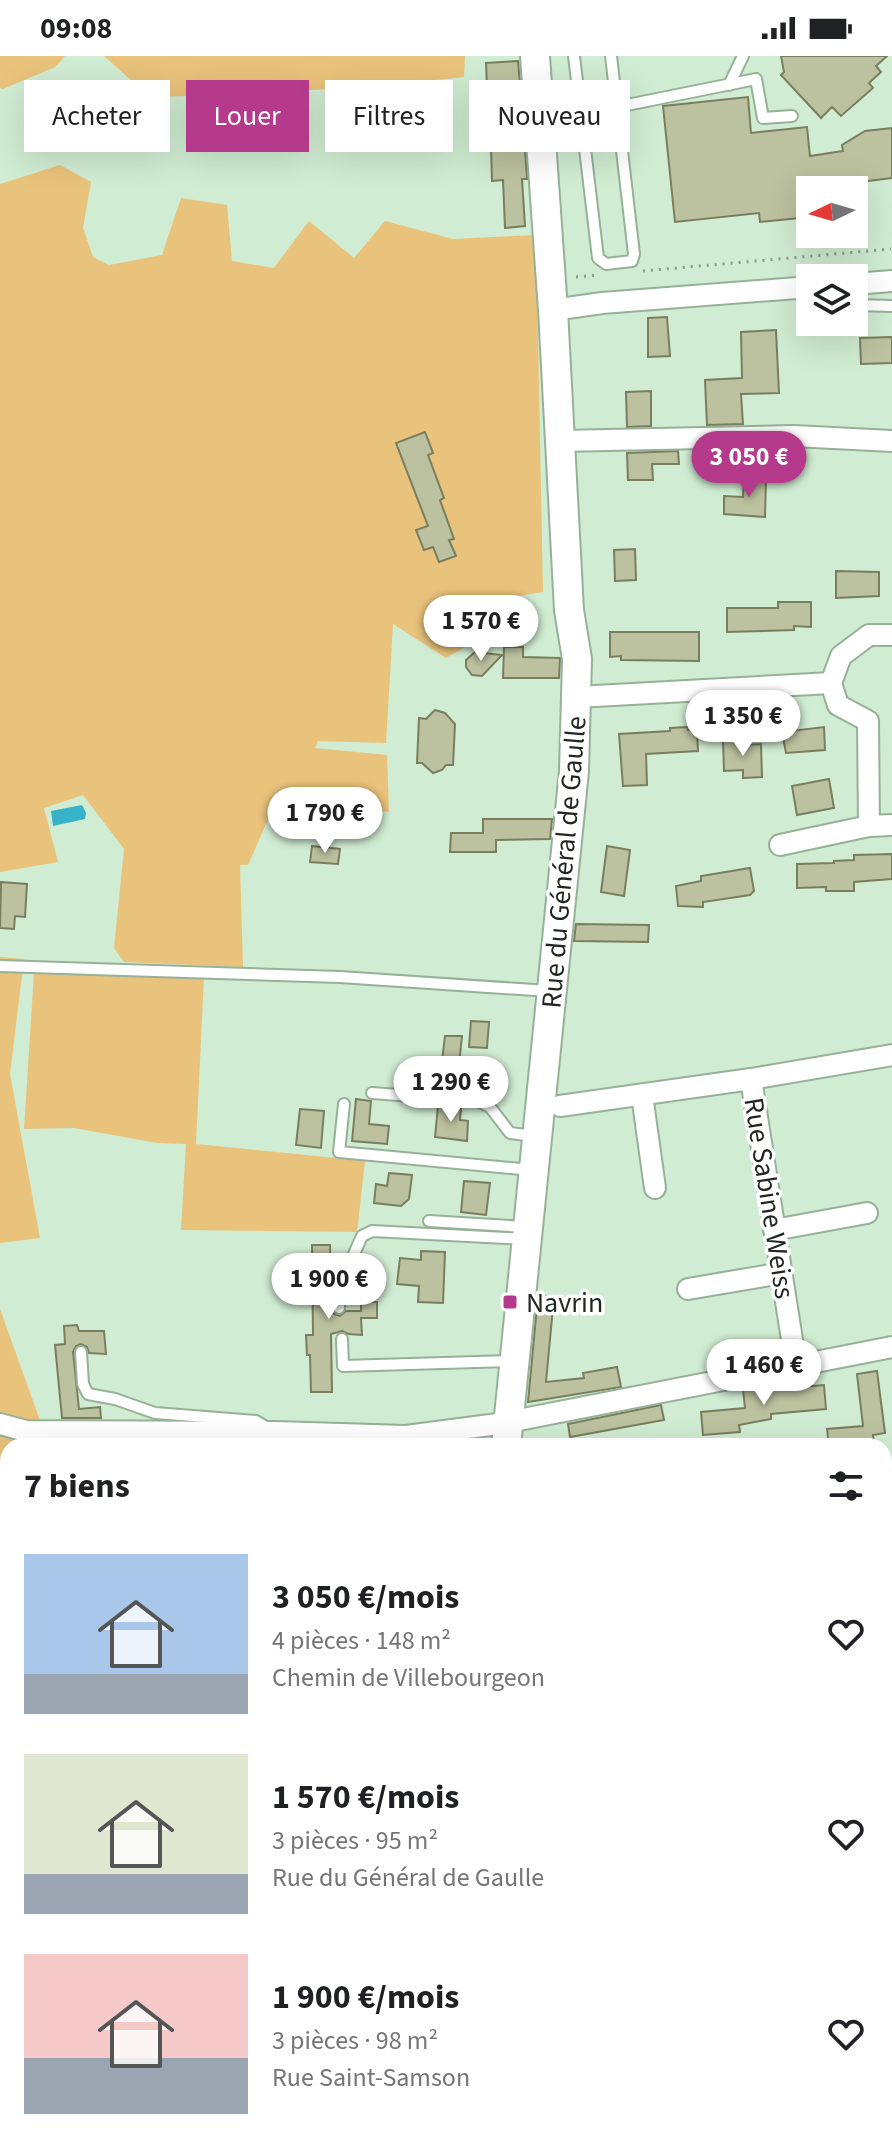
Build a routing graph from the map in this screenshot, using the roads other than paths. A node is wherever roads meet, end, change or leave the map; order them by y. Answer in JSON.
{"nodes":[{"id":1,"x":535,"y":56,"type":"edge"},
{"id":2,"x":550,"y":56,"type":"edge"},
{"id":3,"x":574,"y":56,"type":"edge"},
{"id":4,"x":611,"y":56,"type":"edge"},
{"id":5,"x":743,"y":56,"type":"edge"},
{"id":6,"x":545,"y":80,"type":"edge"},
{"id":7,"x":553,"y":80,"type":"edge"},
{"id":8,"x":567,"y":80,"type":"edge"},
{"id":9,"x":614,"y":80,"type":"edge"},
{"id":10,"x":729,"y":85,"type":"junction"},
{"id":11,"x":630,"y":104,"type":"edge"},
{"id":12,"x":792,"y":116,"type":"dead end"},
{"id":13,"x":558,"y":152,"type":"edge"},
{"id":14,"x":560,"y":152,"type":"edge"},
{"id":15,"x":569,"y":152,"type":"edge"},
{"id":16,"x":622,"y":152,"type":"edge"},
{"id":17,"x":892,"y":281,"type":"edge"},
{"id":18,"x":868,"y":283,"type":"edge"},
{"id":19,"x":796,"y":288,"type":"edge"},
{"id":20,"x":868,"y":305,"type":"edge"},
{"id":21,"x":892,"y":306,"type":"edge"},
{"id":22,"x":560,"y":310,"type":"junction"},
{"id":23,"x":568,"y":440,"type":"junction"},
{"id":24,"x":892,"y":441,"type":"edge"},
{"id":25,"x":892,"y":635,"type":"edge"},
{"id":26,"x":831,"y":683,"type":"junction"},
{"id":27,"x":577,"y":697,"type":"junction"},
{"id":28,"x":892,"y":825,"type":"edge"},
{"id":29,"x":869,"y":826,"type":"junction"},
{"id":30,"x":780,"y":845,"type":"dead end"},
{"id":31,"x":0,"y":966,"type":"edge"},
{"id":32,"x":551,"y":992,"type":"junction"},
{"id":33,"x":892,"y":1055,"type":"edge"},
{"id":34,"x":751,"y":1079,"type":"junction"},
{"id":35,"x":372,"y":1093,"type":"dead end"},
{"id":36,"x":642,"y":1095,"type":"junction"},
{"id":37,"x":344,"y":1104,"type":"dead end"},
{"id":38,"x":560,"y":1106,"type":"dead end"},
{"id":39,"x":537,"y":1136,"type":"junction"},
{"id":40,"x":534,"y":1170,"type":"junction"},
{"id":41,"x":655,"y":1188,"type":"dead end"},
{"id":42,"x":867,"y":1213,"type":"dead end"},
{"id":43,"x":429,"y":1221,"type":"dead end"},
{"id":44,"x":774,"y":1230,"type":"junction"},
{"id":45,"x":527,"y":1233,"type":"junction"},
{"id":46,"x":782,"y":1273,"type":"junction"},
{"id":47,"x":688,"y":1289,"type":"dead end"},
{"id":48,"x":339,"y":1308,"type":"dead end"},
{"id":49,"x":342,"y":1339,"type":"dead end"},
{"id":50,"x":892,"y":1347,"type":"edge"},
{"id":51,"x":81,"y":1352,"type":"dead end"},
{"id":52,"x":515,"y":1361,"type":"junction"},
{"id":53,"x":796,"y":1365,"type":"junction"},
{"id":54,"x":0,"y":1424,"type":"edge"},
{"id":55,"x":275,"y":1432,"type":"junction"},
{"id":56,"x":506,"y":1434,"type":"edge"},
{"id":57,"x":336,"y":1438,"type":"edge"},
{"id":58,"x":381,"y":1438,"type":"edge"}],
"edges":[{"from":1,"to":6,"type":"main road","name":"Rue du Général de Gaulle"},
{"from":2,"to":7,"type":"main road","name":"Rue du Général de Gaulle"},
{"from":3,"to":8,"type":"lane"},
{"from":4,"to":9,"type":"lane"},
{"from":5,"to":10,"type":"lane"},
{"from":10,"to":11,"type":"lane"},
{"from":10,"to":12,"type":"lane"},
{"from":13,"to":22,"type":"main road","name":"Rue du Général de Gaulle"},
{"from":14,"to":22,"type":"main road","name":"Rue du Général de Gaulle"},
{"from":15,"to":16,"type":"lane"},
{"from":17,"to":18,"type":"street"},
{"from":19,"to":22,"type":"street"},
{"from":20,"to":21,"type":"lane"},
{"from":22,"to":23,"type":"main road","name":"Rue du Général de Gaulle"},
{"from":23,"to":24,"type":"street"},
{"from":23,"to":27,"type":"main road","name":"Rue du Général de Gaulle"},
{"from":25,"to":26,"type":"street"},
{"from":26,"to":27,"type":"street"},
{"from":26,"to":29,"type":"street"},
{"from":27,"to":32,"type":"main road","name":"Rue du Général de Gaulle"},
{"from":28,"to":29,"type":"street"},
{"from":29,"to":30,"type":"street"},
{"from":31,"to":32,"type":"lane"},
{"from":32,"to":39,"type":"main road","name":"Rue du Général de Gaulle"},
{"from":33,"to":34,"type":"street"},
{"from":34,"to":36,"type":"street","name":"Rue Sabine Weiss"},
{"from":34,"to":44,"type":"street","name":"Rue Sabine Weiss"},
{"from":35,"to":39,"type":"lane"},
{"from":36,"to":38,"type":"street","name":"Rue Sabine Weiss"},
{"from":36,"to":41,"type":"street"},
{"from":37,"to":40,"type":"lane"},
{"from":39,"to":40,"type":"main road","name":"Rue du Général de Gaulle"},
{"from":40,"to":45,"type":"main road","name":"Rue du Général de Gaulle"},
{"from":42,"to":44,"type":"street"},
{"from":43,"to":45,"type":"lane"},
{"from":44,"to":46,"type":"street","name":"Rue Sabine Weiss"},
{"from":45,"to":48,"type":"lane"},
{"from":45,"to":52,"type":"main road","name":"Rue du Général de Gaulle"},
{"from":46,"to":47,"type":"street"},
{"from":46,"to":53,"type":"street","name":"Rue Sabine Weiss"},
{"from":49,"to":52,"type":"lane"},
{"from":50,"to":53,"type":"street"},
{"from":51,"to":55,"type":"lane"},
{"from":52,"to":56,"type":"main road","name":"Rue du Général de Gaulle"},
{"from":53,"to":56,"type":"street"},
{"from":54,"to":55,"type":"street"},
{"from":55,"to":57,"type":"street"},
{"from":56,"to":58,"type":"street"}]}
